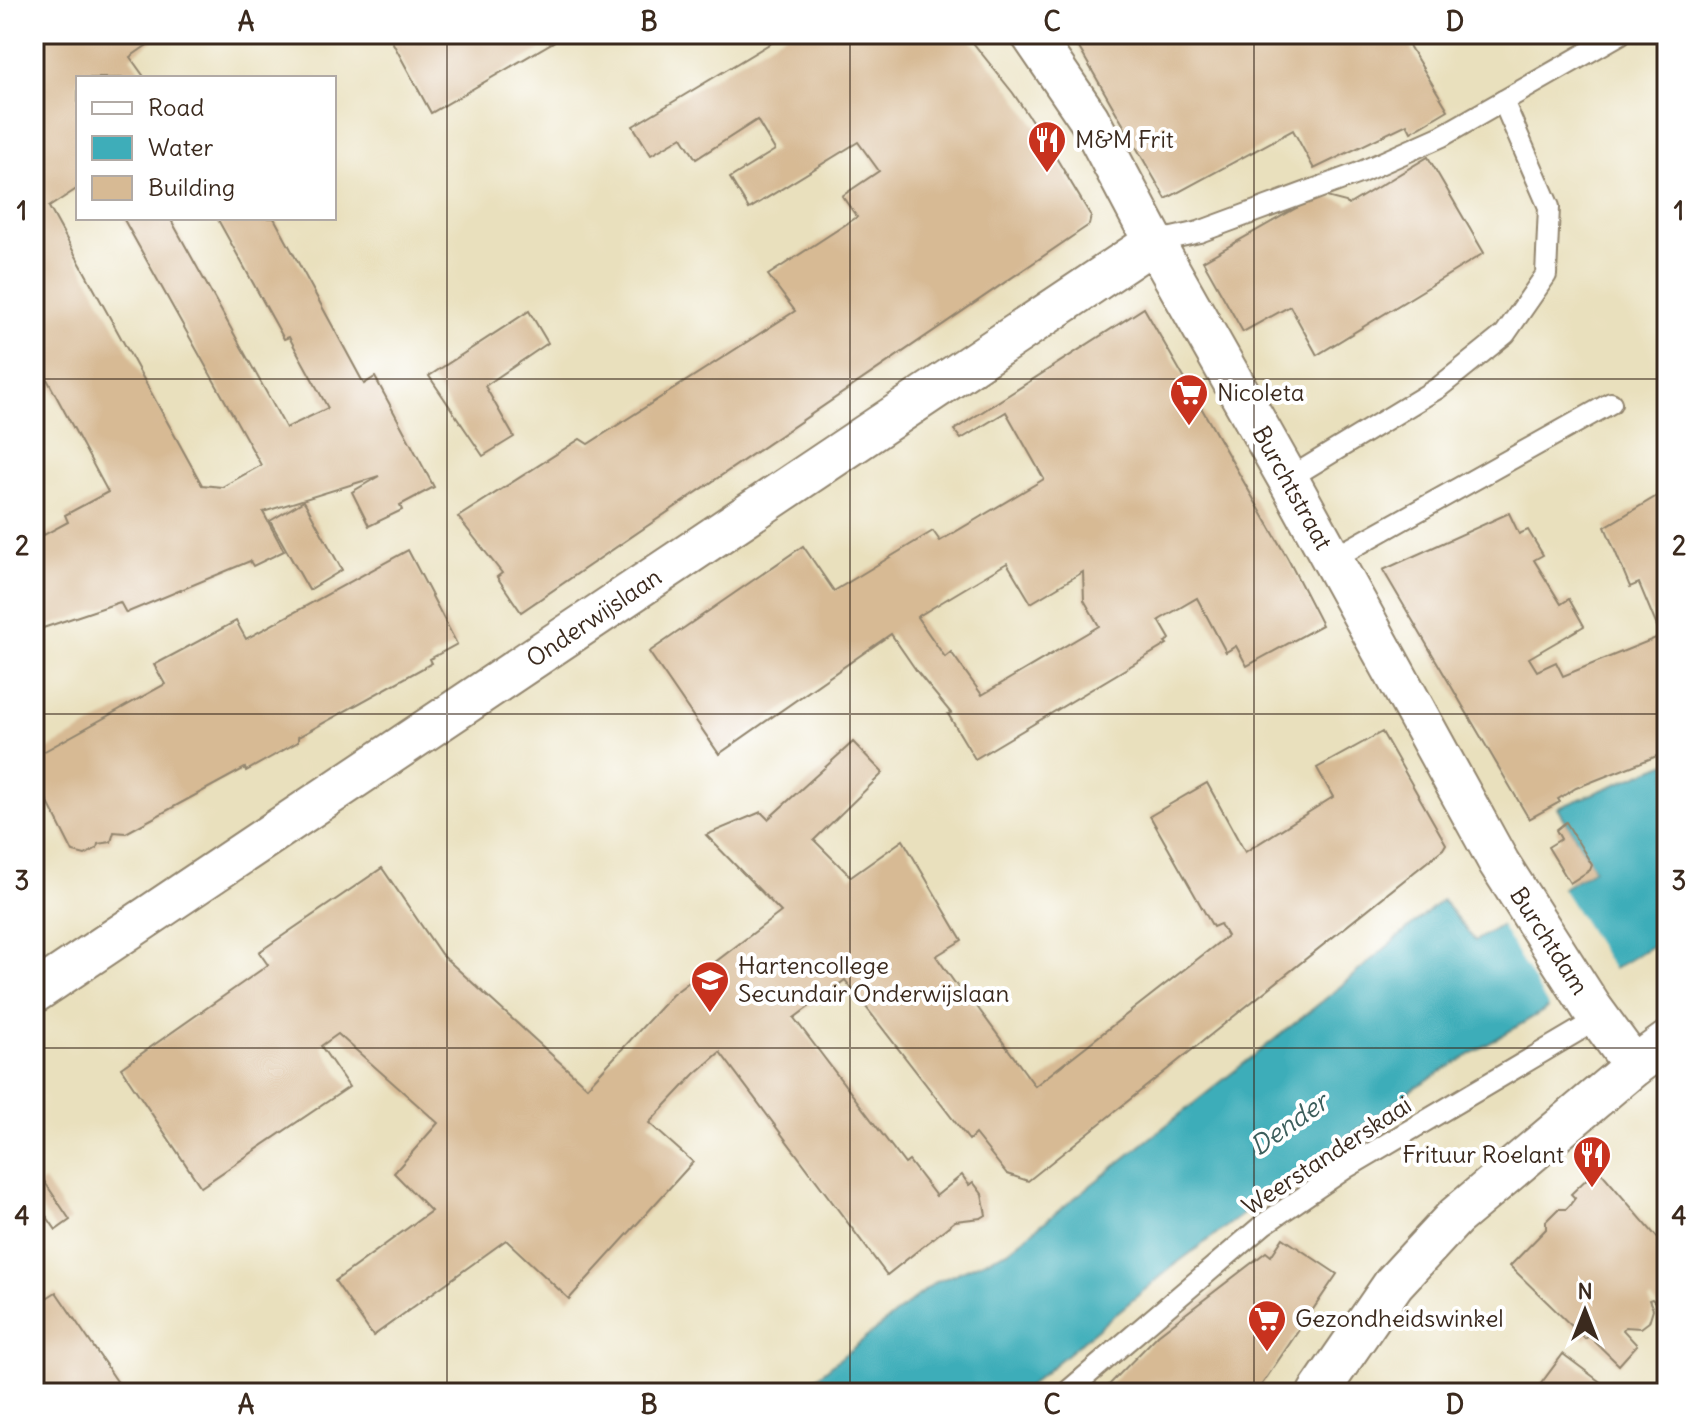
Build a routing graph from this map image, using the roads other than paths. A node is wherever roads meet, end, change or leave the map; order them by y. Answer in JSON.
{"nodes":[{"id":1,"x":1031,"y":34,"type":"edge"},
{"id":2,"x":1620,"y":34,"type":"edge"},
{"id":3,"x":1503,"y":101,"type":"junction"},
{"id":4,"x":1154,"y":242,"type":"junction"},
{"id":5,"x":1611,"y":403,"type":"dead end"},
{"id":6,"x":1288,"y":479,"type":"junction"},
{"id":7,"x":1332,"y":559,"type":"junction"},
{"id":8,"x":1499,"y":863,"type":"joint"},
{"id":9,"x":34,"y":993,"type":"edge"},
{"id":10,"x":1591,"y":1007,"type":"junction"},
{"id":11,"x":1667,"y":1042,"type":"edge"},
{"id":12,"x":1634,"y":1066,"type":"junction"},
{"id":13,"x":1066,"y":1393,"type":"edge"},
{"id":14,"x":1318,"y":1393,"type":"edge"}],
"edges":[{"from":1,"to":4,"type":"street","name":"Burchtstraat"},
{"from":2,"to":3,"type":"lane"},
{"from":3,"to":4,"type":"lane"},
{"from":3,"to":6,"type":"lane"},
{"from":4,"to":6,"type":"street","name":"Burchtstraat"},
{"from":4,"to":9,"type":"street","name":"Onderwijslaan"},
{"from":5,"to":7,"type":"lane"},
{"from":6,"to":7,"type":"street","name":"Burchtstraat"},
{"from":7,"to":8,"type":"street","name":"Burchtstraat"},
{"from":8,"to":10,"type":"street","name":"Burchtdam"},
{"from":10,"to":12,"type":"street"},
{"from":10,"to":13,"type":"lane","name":"Weerstanderskaai"},
{"from":11,"to":12,"type":"street"},
{"from":12,"to":14,"type":"street"}]}
